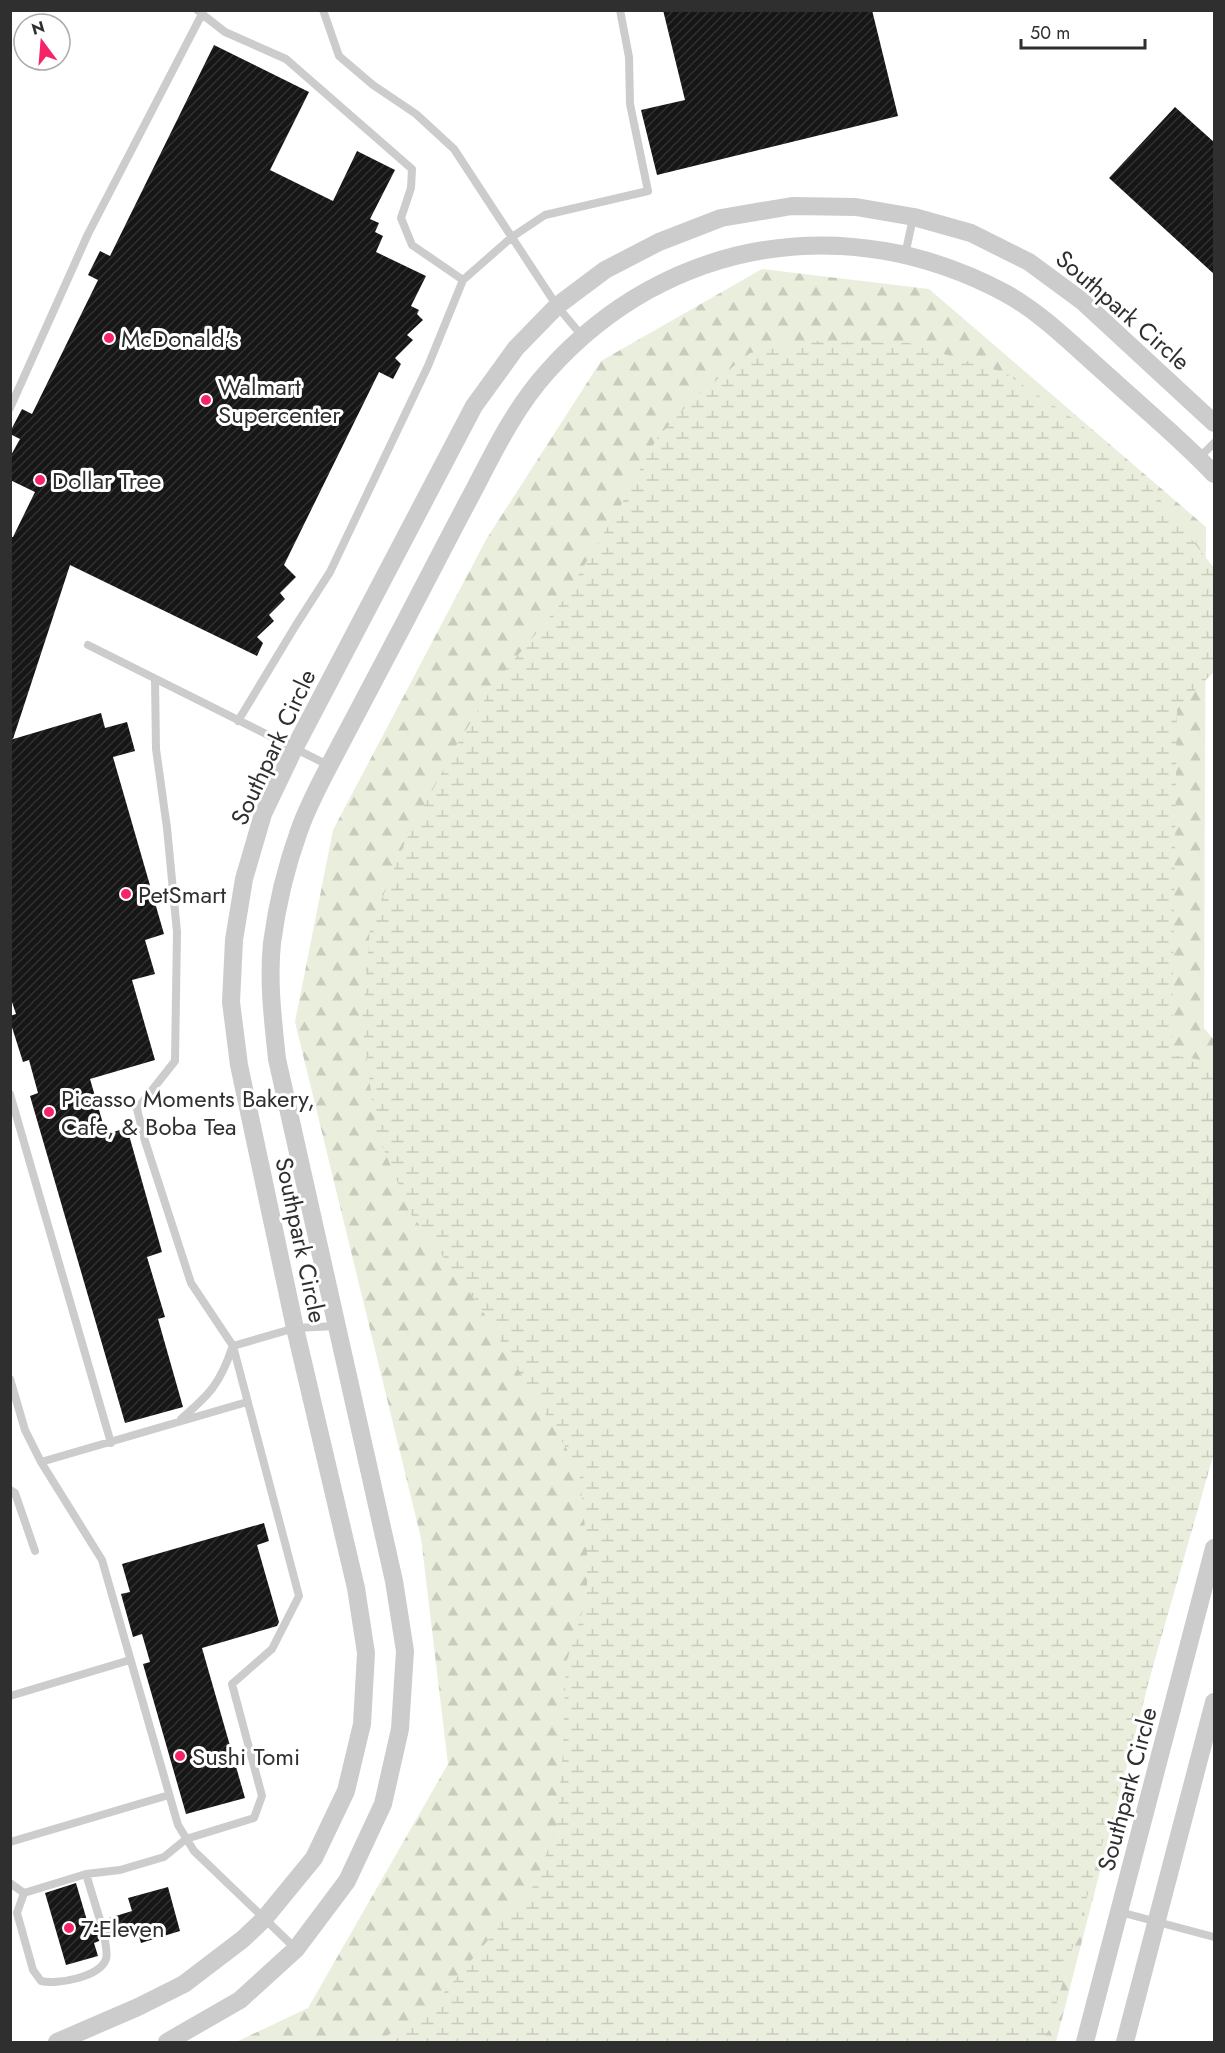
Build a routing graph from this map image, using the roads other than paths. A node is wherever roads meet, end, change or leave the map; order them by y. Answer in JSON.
{"nodes":[{"id":1,"x":323,"y":10,"type":"edge"},
{"id":2,"x":620,"y":10,"type":"edge"},
{"id":3,"x":201,"y":12,"type":"edge"},
{"id":4,"x":914,"y":217,"type":"junction"},
{"id":5,"x":512,"y":237,"type":"junction"},
{"id":6,"x":905,"y":255,"type":"junction"},
{"id":7,"x":463,"y":280,"type":"junction"},
{"id":8,"x":557,"y":306,"type":"junction"},
{"id":9,"x":582,"y":336,"type":"junction"},
{"id":10,"x":10,"y":408,"type":"edge"},
{"id":11,"x":1215,"y":423,"type":"edge"},
{"id":12,"x":1215,"y":443,"type":"edge"},
{"id":13,"x":1199,"y":458,"type":"junction"},
{"id":14,"x":1215,"y":474,"type":"edge"},
{"id":15,"x":88,"y":645,"type":"dead end"},
{"id":16,"x":155,"y":679,"type":"junction"},
{"id":17,"x":238,"y":721,"type":"junction"},
{"id":18,"x":294,"y":749,"type":"junction"},
{"id":19,"x":329,"y":766,"type":"junction"},
{"id":20,"x":10,"y":1094,"type":"edge"},
{"id":21,"x":337,"y":1326,"type":"junction"},
{"id":22,"x":295,"y":1328,"type":"junction"},
{"id":23,"x":233,"y":1346,"type":"junction"},
{"id":24,"x":10,"y":1379,"type":"edge"},
{"id":25,"x":13,"y":1395,"type":"edge"},
{"id":26,"x":248,"y":1402,"type":"junction"},
{"id":27,"x":179,"y":1421,"type":"junction"},
{"id":28,"x":111,"y":1443,"type":"junction"},
{"id":29,"x":41,"y":1462,"type":"junction"},
{"id":30,"x":10,"y":1490,"type":"edge"},
{"id":31,"x":1215,"y":1548,"type":"edge"},
{"id":32,"x":35,"y":1551,"type":"dead end"},
{"id":33,"x":130,"y":1660,"type":"junction"},
{"id":34,"x":10,"y":1696,"type":"edge"},
{"id":35,"x":1215,"y":1702,"type":"edge"},
{"id":36,"x":169,"y":1795,"type":"junction"},
{"id":37,"x":186,"y":1839,"type":"junction"},
{"id":38,"x":10,"y":1842,"type":"edge"},
{"id":39,"x":86,"y":1874,"type":"junction"},
{"id":40,"x":10,"y":1883,"type":"edge"},
{"id":41,"x":24,"y":1893,"type":"junction"},
{"id":42,"x":1120,"y":1912,"type":"junction"},
{"id":43,"x":264,"y":1919,"type":"junction"},
{"id":44,"x":100,"y":1920,"type":"dead end"},
{"id":45,"x":1158,"y":1922,"type":"junction"},
{"id":46,"x":1215,"y":1936,"type":"edge"},
{"id":47,"x":105,"y":1939,"type":"dead end"},
{"id":48,"x":296,"y":1949,"type":"junction"},
{"id":49,"x":57,"y":2043,"type":"edge"},
{"id":50,"x":167,"y":2043,"type":"edge"},
{"id":51,"x":1085,"y":2043,"type":"edge"},
{"id":52,"x":1125,"y":2043,"type":"edge"}],
"edges":[{"from":1,"to":5,"type":"lane"},
{"from":2,"to":5,"type":"lane"},
{"from":3,"to":7,"type":"lane"},
{"from":3,"to":10,"type":"lane"},
{"from":4,"to":6,"type":"lane"},
{"from":4,"to":8,"type":"street","name":"Southpark Circle"},
{"from":4,"to":11,"type":"street","name":"Southpark Circle"},
{"from":5,"to":7,"type":"lane"},
{"from":5,"to":8,"type":"lane"},
{"from":6,"to":9,"type":"street","name":"Southpark Circle"},
{"from":6,"to":13,"type":"street","name":"Southpark Circle"},
{"from":7,"to":17,"type":"lane"},
{"from":8,"to":9,"type":"lane"},
{"from":8,"to":18,"type":"street","name":"Southpark Circle"},
{"from":9,"to":19,"type":"street","name":"Southpark Circle"},
{"from":12,"to":13,"type":"lane"},
{"from":13,"to":14,"type":"street","name":"Southpark Circle"},
{"from":15,"to":16,"type":"lane"},
{"from":16,"to":17,"type":"lane"},
{"from":16,"to":23,"type":"lane"},
{"from":17,"to":18,"type":"lane"},
{"from":18,"to":19,"type":"lane"},
{"from":18,"to":22,"type":"street","name":"Southpark Circle"},
{"from":19,"to":21,"type":"street","name":"Southpark Circle"},
{"from":20,"to":28,"type":"lane"},
{"from":21,"to":22,"type":"lane"},
{"from":21,"to":48,"type":"street","name":"Southpark Circle"},
{"from":22,"to":23,"type":"lane"},
{"from":22,"to":43,"type":"street","name":"Southpark Circle"},
{"from":23,"to":26,"type":"lane"},
{"from":23,"to":27,"type":"lane"},
{"from":24,"to":25,"type":"lane"},
{"from":25,"to":29,"type":"lane"},
{"from":26,"to":27,"type":"lane"},
{"from":26,"to":37,"type":"lane"},
{"from":27,"to":28,"type":"lane"},
{"from":28,"to":29,"type":"lane"},
{"from":29,"to":33,"type":"lane"},
{"from":30,"to":32,"type":"lane"},
{"from":31,"to":42,"type":"street","name":"Southpark Circle"},
{"from":33,"to":34,"type":"lane"},
{"from":33,"to":36,"type":"lane"},
{"from":35,"to":45,"type":"street"},
{"from":36,"to":37,"type":"lane"},
{"from":36,"to":38,"type":"lane"},
{"from":37,"to":39,"type":"lane"},
{"from":37,"to":43,"type":"lane"},
{"from":39,"to":41,"type":"lane"},
{"from":39,"to":44,"type":"lane"},
{"from":40,"to":41,"type":"lane"},
{"from":41,"to":47,"type":"lane"},
{"from":42,"to":45,"type":"lane"},
{"from":42,"to":51,"type":"street","name":"Southpark Circle"},
{"from":43,"to":48,"type":"lane"},
{"from":43,"to":49,"type":"street","name":"Southpark Circle"},
{"from":45,"to":46,"type":"lane"},
{"from":45,"to":52,"type":"street"},
{"from":48,"to":50,"type":"street","name":"Southpark Circle"}]}
